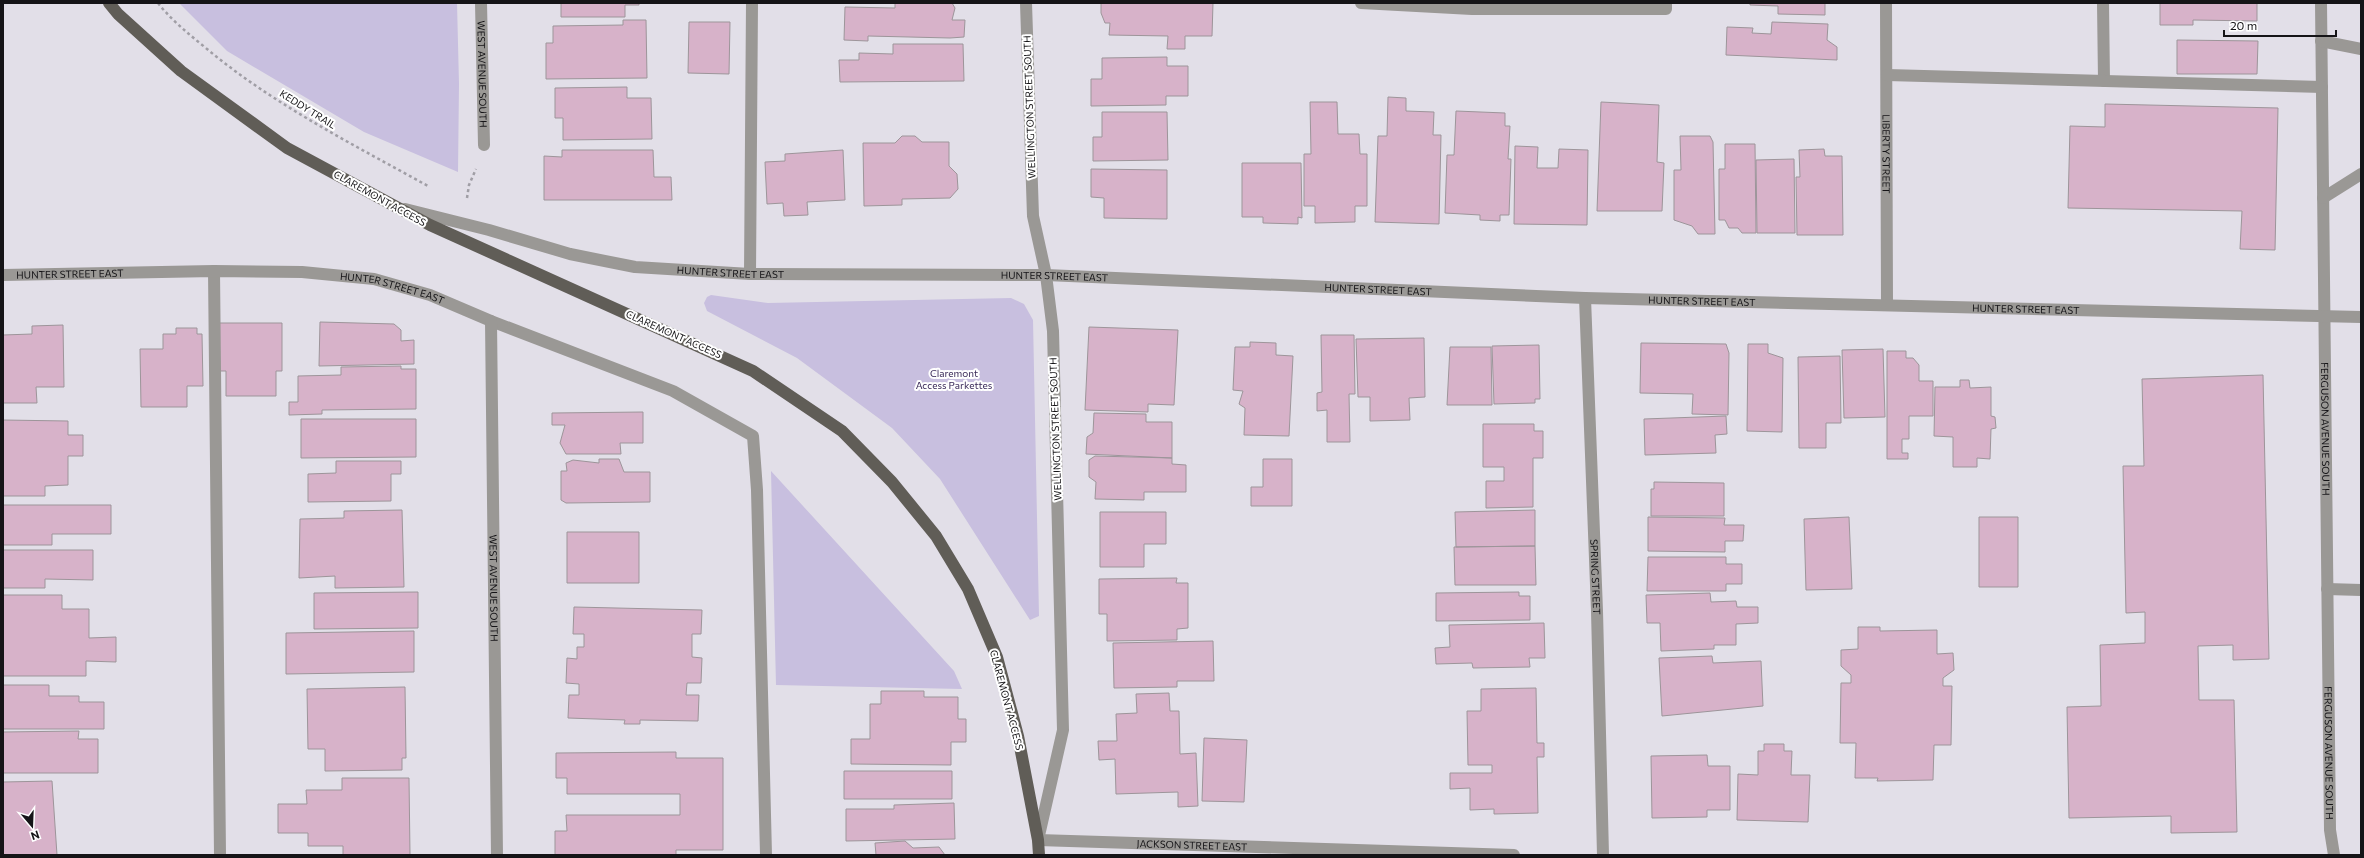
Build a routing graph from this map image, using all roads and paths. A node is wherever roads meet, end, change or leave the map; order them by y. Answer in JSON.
{"nodes":[{"id":1,"x":109,"y":3,"type":"edge"},
{"id":2,"x":158,"y":3,"type":"edge"},
{"id":3,"x":481,"y":3,"type":"edge"},
{"id":4,"x":752,"y":3,"type":"edge"},
{"id":5,"x":1026,"y":3,"type":"edge"},
{"id":6,"x":1361,"y":3,"type":"edge"},
{"id":7,"x":1666,"y":3,"type":"edge"},
{"id":8,"x":1886,"y":3,"type":"edge"},
{"id":9,"x":2103,"y":3,"type":"edge"},
{"id":10,"x":2321,"y":3,"type":"edge"},
{"id":11,"x":2321,"y":41,"type":"junction"},
{"id":12,"x":2361,"y":49,"type":"edge"},
{"id":13,"x":1887,"y":76,"type":"junction"},
{"id":14,"x":2104,"y":81,"type":"junction"},
{"id":15,"x":2322,"y":88,"type":"junction"},
{"id":16,"x":484,"y":145,"type":"joint"},
{"id":17,"x":2361,"y":174,"type":"edge"},
{"id":18,"x":430,"y":188,"type":"dead end"},
{"id":19,"x":2323,"y":198,"type":"junction"},
{"id":20,"x":466,"y":202,"type":"dead end"},
{"id":21,"x":402,"y":209,"type":"junction"},
{"id":22,"x":214,"y":271,"type":"junction"},
{"id":23,"x":750,"y":274,"type":"junction"},
{"id":24,"x":3,"y":275,"type":"edge"},
{"id":25,"x":1046,"y":275,"type":"junction"},
{"id":26,"x":1585,"y":298,"type":"junction"},
{"id":27,"x":1887,"y":305,"type":"junction"},
{"id":28,"x":2324,"y":317,"type":"junction"},
{"id":29,"x":2361,"y":317,"type":"edge"},
{"id":30,"x":491,"y":321,"type":"junction"},
{"id":31,"x":2327,"y":589,"type":"junction"},
{"id":32,"x":2361,"y":590,"type":"edge"},
{"id":33,"x":1038,"y":840,"type":"junction"},
{"id":34,"x":220,"y":855,"type":"edge"},
{"id":35,"x":497,"y":855,"type":"edge"},
{"id":36,"x":766,"y":855,"type":"edge"},
{"id":37,"x":1039,"y":855,"type":"edge"},
{"id":38,"x":1514,"y":855,"type":"edge"},
{"id":39,"x":1603,"y":855,"type":"edge"},
{"id":40,"x":2334,"y":855,"type":"edge"}],
"edges":[{"from":1,"to":21,"type":"main road","name":"CLAREMONT ACCESS"},
{"from":2,"to":18,"type":"path","name":"KEDDY TRAIL"},
{"from":3,"to":16,"type":"street","name":"WEST AVENUE SOUTH"},
{"from":4,"to":23,"type":"street"},
{"from":5,"to":25,"type":"street","name":"WELLINGTON STREET SOUTH"},
{"from":6,"to":7,"type":"street"},
{"from":8,"to":13,"type":"street","name":"LIBERTY STREET"},
{"from":9,"to":14,"type":"street"},
{"from":10,"to":11,"type":"street","name":"FERGUSON AVENUE SOUTH"},
{"from":11,"to":12,"type":"street"},
{"from":11,"to":15,"type":"street","name":"FERGUSON AVENUE SOUTH"},
{"from":13,"to":14,"type":"street"},
{"from":13,"to":27,"type":"street","name":"LIBERTY STREET"},
{"from":14,"to":15,"type":"street"},
{"from":15,"to":19,"type":"street","name":"FERGUSON AVENUE SOUTH"},
{"from":16,"to":20,"type":"path"},
{"from":17,"to":19,"type":"street"},
{"from":19,"to":28,"type":"street","name":"FERGUSON AVENUE SOUTH"},
{"from":21,"to":23,"type":"street","name":"HUNTER STREET EAST"},
{"from":21,"to":33,"type":"main road","name":"CLAREMONT ACCESS"},
{"from":22,"to":24,"type":"street","name":"HUNTER STREET EAST"},
{"from":22,"to":30,"type":"street","name":"HUNTER STREET EAST"},
{"from":22,"to":34,"type":"street"},
{"from":23,"to":25,"type":"street","name":"HUNTER STREET EAST"},
{"from":25,"to":26,"type":"street","name":"HUNTER STREET EAST"},
{"from":25,"to":33,"type":"street","name":"WELLINGTON STREET SOUTH"},
{"from":26,"to":27,"type":"street","name":"HUNTER STREET EAST"},
{"from":26,"to":39,"type":"street","name":"SPRING STREET"},
{"from":27,"to":28,"type":"street","name":"HUNTER STREET EAST"},
{"from":28,"to":29,"type":"street","name":"HUNTER STREET EAST"},
{"from":28,"to":31,"type":"street","name":"FERGUSON AVENUE SOUTH"},
{"from":30,"to":35,"type":"street","name":"WEST AVENUE SOUTH"},
{"from":30,"to":36,"type":"street","name":"HUNTER STREET EAST"},
{"from":31,"to":32,"type":"street"},
{"from":31,"to":40,"type":"street","name":"FERGUSON AVENUE SOUTH"},
{"from":33,"to":37,"type":"main road","name":"WELLINGTON STREET SOUTH"},
{"from":33,"to":38,"type":"street","name":"JACKSON STREET EAST"}]}
